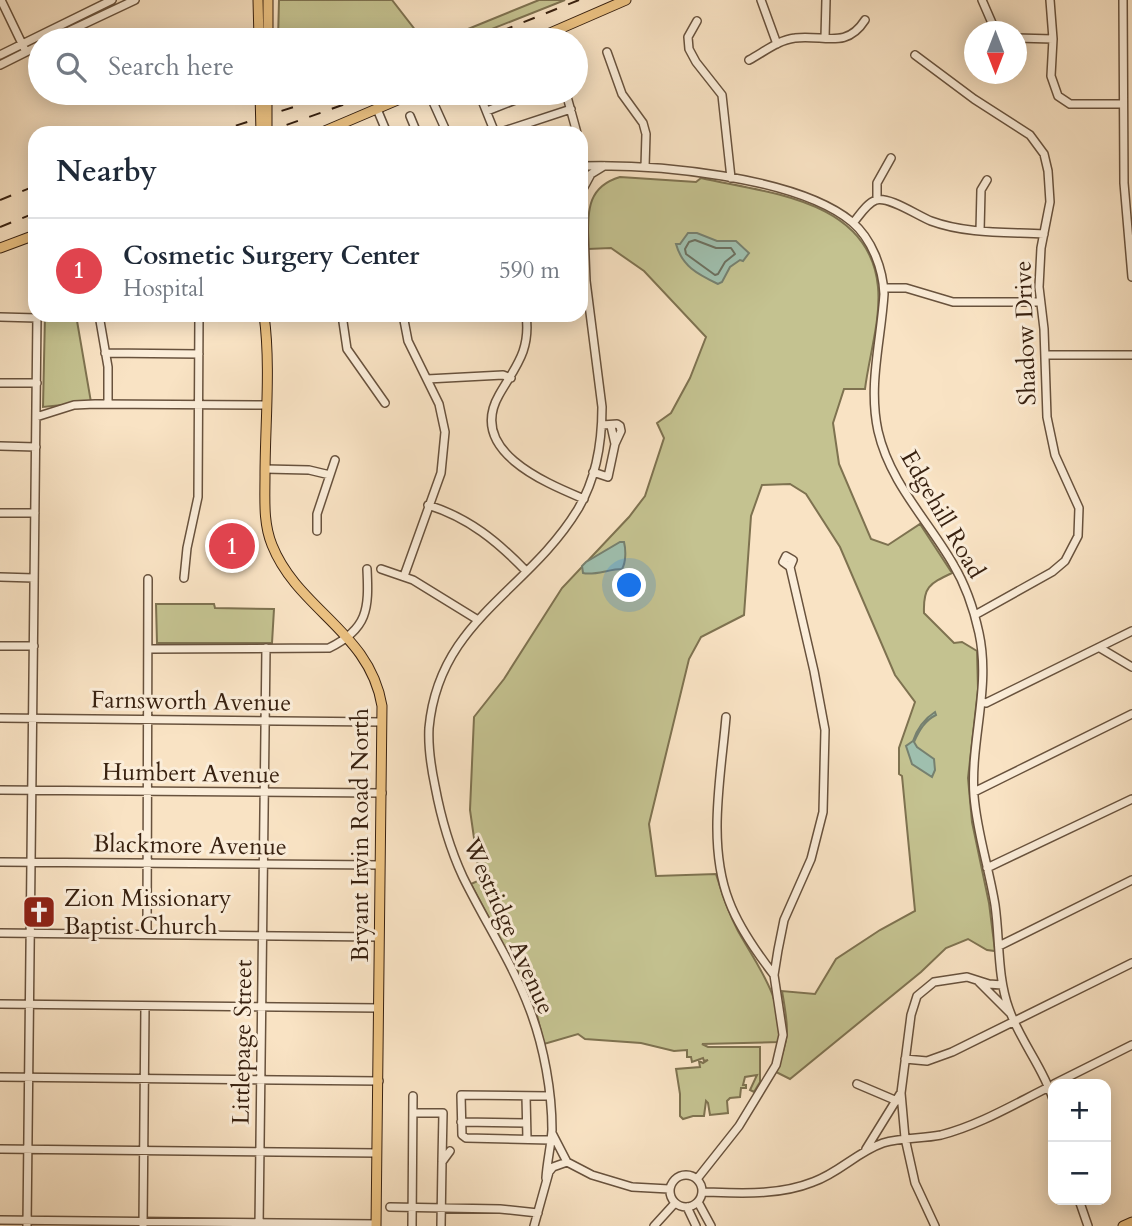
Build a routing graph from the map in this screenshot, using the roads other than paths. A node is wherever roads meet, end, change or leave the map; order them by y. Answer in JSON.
{"nodes":[{"id":1,"x":1,"y":0,"type":"edge"},
{"id":2,"x":113,"y":0,"type":"edge"},
{"id":3,"x":135,"y":0,"type":"edge"},
{"id":4,"x":258,"y":0,"type":"edge"},
{"id":5,"x":270,"y":0,"type":"edge"},
{"id":6,"x":626,"y":0,"type":"edge"},
{"id":7,"x":761,"y":0,"type":"edge"},
{"id":8,"x":826,"y":0,"type":"edge"},
{"id":9,"x":982,"y":0,"type":"edge"},
{"id":10,"x":1050,"y":0,"type":"edge"},
{"id":11,"x":1123,"y":0,"type":"edge"},
{"id":12,"x":96,"y":18,"type":"junction"},
{"id":13,"x":864,"y":20,"type":"dead end"},
{"id":14,"x":697,"y":21,"type":"dead end"},
{"id":15,"x":991,"y":21,"type":"edge"},
{"id":16,"x":61,"y":28,"type":"edge"},
{"id":17,"x":75,"y":28,"type":"edge"},
{"id":18,"x":259,"y":28,"type":"edge"},
{"id":19,"x":268,"y":28,"type":"edge"},
{"id":20,"x":568,"y":28,"type":"edge"},
{"id":21,"x":825,"y":38,"type":"junction"},
{"id":22,"x":1027,"y":38,"type":"edge"},
{"id":23,"x":1053,"y":39,"type":"junction"},
{"id":24,"x":777,"y":44,"type":"junction"},
{"id":25,"x":28,"y":46,"type":"edge"},
{"id":26,"x":28,"y":47,"type":"edge"},
{"id":27,"x":24,"y":48,"type":"junction"},
{"id":28,"x":607,"y":52,"type":"dead end"},
{"id":29,"x":0,"y":55,"type":"edge"},
{"id":30,"x":915,"y":55,"type":"dead end"},
{"id":31,"x":749,"y":60,"type":"dead end"},
{"id":32,"x":0,"y":65,"type":"edge"},
{"id":33,"x":1123,"y":104,"type":"junction"},
{"id":34,"x":260,"y":105,"type":"edge"},
{"id":35,"x":267,"y":105,"type":"edge"},
{"id":36,"x":386,"y":105,"type":"edge"},
{"id":37,"x":434,"y":105,"type":"edge"},
{"id":38,"x":484,"y":105,"type":"edge"},
{"id":39,"x":502,"y":105,"type":"edge"},
{"id":40,"x":570,"y":105,"type":"edge"},
{"id":41,"x":377,"y":109,"type":"junction"},
{"id":42,"x":571,"y":109,"type":"junction"},
{"id":43,"x":487,"y":111,"type":"junction"},
{"id":44,"x":410,"y":116,"type":"dead end"},
{"id":45,"x":261,"y":126,"type":"edge"},
{"id":46,"x":267,"y":126,"type":"edge"},
{"id":47,"x":341,"y":126,"type":"edge"},
{"id":48,"x":384,"y":126,"type":"edge"},
{"id":49,"x":414,"y":126,"type":"edge"},
{"id":50,"x":444,"y":126,"type":"edge"},
{"id":51,"x":493,"y":126,"type":"edge"},
{"id":52,"x":518,"y":126,"type":"edge"},
{"id":53,"x":575,"y":126,"type":"edge"},
{"id":54,"x":1123,"y":134,"type":"junction"},
{"id":55,"x":1132,"y":134,"type":"edge"},
{"id":56,"x":891,"y":158,"type":"dead end"},
{"id":57,"x":588,"y":163,"type":"edge"},
{"id":58,"x":606,"y":165,"type":"junction"},
{"id":59,"x":645,"y":167,"type":"junction"},
{"id":60,"x":588,"y":177,"type":"edge"},
{"id":61,"x":731,"y":178,"type":"junction"},
{"id":62,"x":988,"y":180,"type":"dead end"},
{"id":63,"x":877,"y":200,"type":"junction"},
{"id":64,"x":853,"y":223,"type":"junction"},
{"id":65,"x":980,"y":231,"type":"junction"},
{"id":66,"x":1044,"y":234,"type":"junction"},
{"id":67,"x":28,"y":237,"type":"edge"},
{"id":68,"x":0,"y":247,"type":"edge"},
{"id":69,"x":1132,"y":277,"type":"edge"},
{"id":70,"x":884,"y":288,"type":"junction"},
{"id":71,"x":588,"y":295,"type":"edge"},
{"id":72,"x":1040,"y":302,"type":"junction"},
{"id":73,"x":28,"y":316,"type":"edge"},
{"id":74,"x":0,"y":317,"type":"edge"},
{"id":75,"x":37,"y":322,"type":"edge"},
{"id":76,"x":100,"y":322,"type":"edge"},
{"id":77,"x":199,"y":322,"type":"edge"},
{"id":78,"x":264,"y":322,"type":"edge"},
{"id":79,"x":343,"y":322,"type":"edge"},
{"id":80,"x":404,"y":322,"type":"edge"},
{"id":81,"x":526,"y":322,"type":"edge"},
{"id":82,"x":105,"y":353,"type":"junction"},
{"id":83,"x":199,"y":354,"type":"junction"},
{"id":84,"x":1045,"y":355,"type":"junction"},
{"id":85,"x":1132,"y":355,"type":"edge"},
{"id":86,"x":511,"y":378,"type":"junction"},
{"id":87,"x":427,"y":379,"type":"junction"},
{"id":88,"x":0,"y":383,"type":"edge"},
{"id":89,"x":37,"y":383,"type":"junction"},
{"id":90,"x":385,"y":403,"type":"dead end"},
{"id":91,"x":108,"y":404,"type":"junction"},
{"id":92,"x":198,"y":404,"type":"junction"},
{"id":93,"x":266,"y":404,"type":"junction"},
{"id":94,"x":36,"y":416,"type":"junction"},
{"id":95,"x":602,"y":425,"type":"junction"},
{"id":96,"x":0,"y":446,"type":"edge"},
{"id":97,"x":36,"y":447,"type":"junction"},
{"id":98,"x":335,"y":460,"type":"dead end"},
{"id":99,"x":265,"y":469,"type":"junction"},
{"id":100,"x":593,"y":472,"type":"junction"},
{"id":101,"x":330,"y":475,"type":"junction"},
{"id":102,"x":584,"y":499,"type":"junction"},
{"id":103,"x":428,"y":505,"type":"junction"},
{"id":104,"x":0,"y":513,"type":"edge"},
{"id":105,"x":35,"y":513,"type":"junction"},
{"id":106,"x":317,"y":531,"type":"dead end"},
{"id":107,"x":790,"y":568,"type":"dead end"},
{"id":108,"x":367,"y":569,"type":"dead end"},
{"id":109,"x":381,"y":569,"type":"dead end"},
{"id":110,"x":526,"y":571,"type":"junction"},
{"id":111,"x":404,"y":576,"type":"junction"},
{"id":112,"x":0,"y":577,"type":"edge"},
{"id":113,"x":34,"y":578,"type":"junction"},
{"id":114,"x":184,"y":578,"type":"dead end"},
{"id":115,"x":148,"y":579,"type":"dead end"},
{"id":116,"x":975,"y":615,"type":"junction"},
{"id":117,"x":478,"y":620,"type":"junction"},
{"id":118,"x":1132,"y":631,"type":"edge"},
{"id":119,"x":347,"y":636,"type":"junction"},
{"id":120,"x":0,"y":646,"type":"edge"},
{"id":121,"x":34,"y":646,"type":"junction"},
{"id":122,"x":266,"y":648,"type":"junction"},
{"id":123,"x":1100,"y":648,"type":"junction"},
{"id":124,"x":149,"y":649,"type":"junction"},
{"id":125,"x":1132,"y":667,"type":"edge"},
{"id":126,"x":982,"y":702,"type":"junction"},
{"id":127,"x":1132,"y":715,"type":"edge"},
{"id":128,"x":726,"y":717,"type":"dead end"},
{"id":129,"x":0,"y":718,"type":"edge"},
{"id":130,"x":33,"y":718,"type":"junction"},
{"id":131,"x":148,"y":719,"type":"junction"},
{"id":132,"x":265,"y":721,"type":"junction"},
{"id":133,"x":382,"y":722,"type":"junction"},
{"id":134,"x":0,"y":790,"type":"edge"},
{"id":135,"x":32,"y":790,"type":"junction"},
{"id":136,"x":148,"y":792,"type":"junction"},
{"id":137,"x":974,"y":792,"type":"junction"},
{"id":138,"x":265,"y":793,"type":"junction"},
{"id":139,"x":382,"y":793,"type":"junction"},
{"id":140,"x":1132,"y":799,"type":"edge"},
{"id":141,"x":0,"y":862,"type":"edge"},
{"id":142,"x":31,"y":862,"type":"junction"},
{"id":143,"x":147,"y":864,"type":"junction"},
{"id":144,"x":264,"y":865,"type":"junction"},
{"id":145,"x":380,"y":865,"type":"junction"},
{"id":146,"x":987,"y":868,"type":"junction"},
{"id":147,"x":1132,"y":880,"type":"edge"},
{"id":148,"x":0,"y":933,"type":"edge"},
{"id":149,"x":30,"y":933,"type":"junction"},
{"id":150,"x":147,"y":934,"type":"junction"},
{"id":151,"x":263,"y":936,"type":"junction"},
{"id":152,"x":379,"y":937,"type":"junction"},
{"id":153,"x":999,"y":946,"type":"junction"},
{"id":154,"x":1132,"y":963,"type":"edge"},
{"id":155,"x":775,"y":975,"type":"junction"},
{"id":156,"x":979,"y":981,"type":"junction"},
{"id":157,"x":1002,"y":985,"type":"junction"},
{"id":158,"x":0,"y":1004,"type":"edge"},
{"id":159,"x":30,"y":1004,"type":"junction"},
{"id":160,"x":145,"y":1006,"type":"junction"},
{"id":161,"x":262,"y":1007,"type":"junction"},
{"id":162,"x":379,"y":1008,"type":"junction"},
{"id":163,"x":1010,"y":1013,"type":"junction"},
{"id":164,"x":1015,"y":1021,"type":"junction"},
{"id":165,"x":1132,"y":1045,"type":"edge"},
{"id":166,"x":905,"y":1059,"type":"junction"},
{"id":167,"x":0,"y":1077,"type":"edge"},
{"id":168,"x":29,"y":1077,"type":"junction"},
{"id":169,"x":144,"y":1079,"type":"junction"},
{"id":170,"x":1049,"y":1079,"type":"edge"},
{"id":171,"x":1064,"y":1079,"type":"edge"},
{"id":172,"x":261,"y":1080,"type":"junction"},
{"id":173,"x":379,"y":1081,"type":"junction"},
{"id":174,"x":857,"y":1084,"type":"dead end"},
{"id":175,"x":1048,"y":1087,"type":"edge"},
{"id":176,"x":901,"y":1093,"type":"junction"},
{"id":177,"x":413,"y":1096,"type":"dead end"},
{"id":178,"x":526,"y":1096,"type":"junction"},
{"id":179,"x":549,"y":1097,"type":"junction"},
{"id":180,"x":897,"y":1101,"type":"junction"},
{"id":181,"x":413,"y":1113,"type":"junction"},
{"id":182,"x":460,"y":1122,"type":"junction"},
{"id":183,"x":526,"y":1123,"type":"junction"},
{"id":184,"x":551,"y":1136,"type":"junction"},
{"id":185,"x":905,"y":1138,"type":"junction"},
{"id":186,"x":527,"y":1139,"type":"junction"},
{"id":187,"x":0,"y":1149,"type":"edge"},
{"id":188,"x":28,"y":1149,"type":"junction"},
{"id":189,"x":144,"y":1150,"type":"junction"},
{"id":190,"x":866,"y":1150,"type":"junction"},
{"id":191,"x":450,"y":1151,"type":"dead end"},
{"id":192,"x":260,"y":1152,"type":"junction"},
{"id":193,"x":377,"y":1153,"type":"junction"},
{"id":194,"x":442,"y":1161,"type":"junction"},
{"id":195,"x":567,"y":1162,"type":"junction"},
{"id":196,"x":546,"y":1178,"type":"junction"},
{"id":197,"x":697,"y":1179,"type":"junction"},
{"id":198,"x":669,"y":1189,"type":"junction"},
{"id":199,"x":702,"y":1192,"type":"junction"},
{"id":200,"x":698,"y":1202,"type":"junction"},
{"id":201,"x":675,"y":1203,"type":"junction"},
{"id":202,"x":1081,"y":1205,"type":"edge"},
{"id":203,"x":390,"y":1207,"type":"dead end"},
{"id":204,"x":687,"y":1207,"type":"junction"},
{"id":205,"x":412,"y":1208,"type":"junction"},
{"id":206,"x":441,"y":1208,"type":"junction"},
{"id":207,"x":538,"y":1213,"type":"junction"},
{"id":208,"x":0,"y":1220,"type":"edge"},
{"id":209,"x":1132,"y":1222,"type":"edge"},
{"id":210,"x":27,"y":1223,"type":"edge"},
{"id":211,"x":143,"y":1224,"type":"edge"},
{"id":212,"x":260,"y":1225,"type":"edge"},
{"id":213,"x":376,"y":1225,"type":"edge"},
{"id":214,"x":412,"y":1226,"type":"edge"},
{"id":215,"x":441,"y":1226,"type":"edge"},
{"id":216,"x":534,"y":1226,"type":"edge"},
{"id":217,"x":654,"y":1226,"type":"edge"},
{"id":218,"x":696,"y":1226,"type":"edge"},
{"id":219,"x":711,"y":1226,"type":"edge"},
{"id":220,"x":934,"y":1226,"type":"edge"},
{"id":221,"x":1088,"y":1226,"type":"edge"},
{"id":222,"x":1123,"y":1226,"type":"edge"}],
"edges":[{"from":1,"to":27,"type":"street"},
{"from":2,"to":12,"type":"street"},
{"from":2,"to":16,"type":"street"},
{"from":3,"to":12,"type":"street"},
{"from":4,"to":18,"type":"main road"},
{"from":5,"to":19,"type":"main road"},
{"from":6,"to":20,"type":"main road"},
{"from":7,"to":24,"type":"street"},
{"from":8,"to":21,"type":"street"},
{"from":9,"to":15,"type":"street"},
{"from":10,"to":23,"type":"street"},
{"from":11,"to":33,"type":"street"},
{"from":12,"to":17,"type":"street"},
{"from":13,"to":21,"type":"street"},
{"from":14,"to":61,"type":"street"},
{"from":21,"to":24,"type":"street"},
{"from":22,"to":23,"type":"street"},
{"from":23,"to":33,"type":"street"},
{"from":24,"to":31,"type":"street"},
{"from":25,"to":27,"type":"street"},
{"from":26,"to":27,"type":"street"},
{"from":27,"to":29,"type":"street"},
{"from":27,"to":32,"type":"street"},
{"from":28,"to":59,"type":"street"},
{"from":30,"to":66,"type":"street","name":"Shadow Drive"},
{"from":33,"to":54,"type":"street"},
{"from":34,"to":45,"type":"main road","bridge":true},
{"from":35,"to":46,"type":"main road","bridge":true},
{"from":36,"to":41,"type":"main road"},
{"from":37,"to":50,"type":"street"},
{"from":38,"to":43,"type":"street"},
{"from":39,"to":43,"type":"street"},
{"from":40,"to":42,"type":"street"},
{"from":41,"to":47,"type":"main road"},
{"from":41,"to":48,"type":"street"},
{"from":42,"to":52,"type":"street"},
{"from":42,"to":53,"type":"street"},
{"from":43,"to":51,"type":"street"},
{"from":44,"to":49,"type":"street"},
{"from":54,"to":55,"type":"street"},
{"from":54,"to":69,"type":"street"},
{"from":56,"to":63,"type":"street"},
{"from":57,"to":58,"type":"street","name":"Edgehill Road"},
{"from":58,"to":59,"type":"street","name":"Edgehill Road"},
{"from":58,"to":60,"type":"street"},
{"from":59,"to":61,"type":"street","name":"Edgehill Road"},
{"from":61,"to":64,"type":"street","name":"Edgehill Road"},
{"from":62,"to":65,"type":"street"},
{"from":63,"to":64,"type":"street"},
{"from":63,"to":65,"type":"street"},
{"from":64,"to":70,"type":"street","name":"Edgehill Road"},
{"from":65,"to":66,"type":"street"},
{"from":66,"to":72,"type":"street","name":"Shadow Drive"},
{"from":67,"to":68,"type":"main road"},
{"from":70,"to":72,"type":"street"},
{"from":70,"to":116,"type":"street","name":"Edgehill Road"},
{"from":71,"to":95,"type":"street","name":"Westridge Avenue"},
{"from":72,"to":84,"type":"street","name":"Shadow Drive"},
{"from":73,"to":74,"type":"street"},
{"from":75,"to":89,"type":"street"},
{"from":76,"to":82,"type":"street"},
{"from":77,"to":83,"type":"street"},
{"from":78,"to":93,"type":"main road","name":"Bryant Irvin Road North"},
{"from":79,"to":90,"type":"street"},
{"from":80,"to":87,"type":"street"},
{"from":81,"to":86,"type":"street"},
{"from":82,"to":83,"type":"street"},
{"from":82,"to":91,"type":"street"},
{"from":83,"to":92,"type":"street"},
{"from":84,"to":85,"type":"street"},
{"from":84,"to":116,"type":"street","name":"Shadow Drive"},
{"from":86,"to":87,"type":"street"},
{"from":86,"to":102,"type":"street"},
{"from":87,"to":103,"type":"street"},
{"from":88,"to":89,"type":"street"},
{"from":89,"to":94,"type":"street"},
{"from":91,"to":92,"type":"street"},
{"from":91,"to":94,"type":"street"},
{"from":92,"to":93,"type":"street"},
{"from":92,"to":114,"type":"street"},
{"from":93,"to":99,"type":"main road","name":"Bryant Irvin Road North"},
{"from":94,"to":97,"type":"street"},
{"from":95,"to":100,"type":"street","name":"Westridge Avenue"},
{"from":95,"to":100,"type":"street"},
{"from":96,"to":97,"type":"street"},
{"from":97,"to":105,"type":"street"},
{"from":98,"to":101,"type":"street"},
{"from":99,"to":101,"type":"street"},
{"from":99,"to":119,"type":"main road","name":"Bryant Irvin Road North"},
{"from":100,"to":102,"type":"street","name":"Westridge Avenue"},
{"from":101,"to":106,"type":"street"},
{"from":102,"to":110,"type":"street","name":"Westridge Avenue"},
{"from":103,"to":110,"type":"street"},
{"from":103,"to":111,"type":"street"},
{"from":104,"to":105,"type":"street"},
{"from":105,"to":113,"type":"street"},
{"from":107,"to":155,"type":"street"},
{"from":108,"to":119,"type":"street"},
{"from":109,"to":111,"type":"street"},
{"from":110,"to":117,"type":"street","name":"Westridge Avenue"},
{"from":111,"to":117,"type":"street"},
{"from":112,"to":113,"type":"street"},
{"from":113,"to":121,"type":"street"},
{"from":115,"to":124,"type":"street"},
{"from":116,"to":126,"type":"street","name":"Edgehill Road"},
{"from":117,"to":179,"type":"street","name":"Westridge Avenue"},
{"from":118,"to":123,"type":"street"},
{"from":119,"to":122,"type":"street"},
{"from":119,"to":133,"type":"main road","name":"Bryant Irvin Road North"},
{"from":120,"to":121,"type":"street"},
{"from":121,"to":130,"type":"street"},
{"from":122,"to":124,"type":"street"},
{"from":122,"to":132,"type":"street","name":"Littlepage Street"},
{"from":123,"to":125,"type":"street"},
{"from":123,"to":126,"type":"street"},
{"from":124,"to":131,"type":"street"},
{"from":126,"to":137,"type":"street","name":"Edgehill Road"},
{"from":127,"to":137,"type":"street"},
{"from":128,"to":155,"type":"street"},
{"from":129,"to":130,"type":"street","name":"Farnsworth Avenue"},
{"from":130,"to":131,"type":"street","name":"Farnsworth Avenue"},
{"from":130,"to":135,"type":"street"},
{"from":131,"to":132,"type":"street","name":"Farnsworth Avenue"},
{"from":131,"to":136,"type":"street"},
{"from":132,"to":133,"type":"street","name":"Farnsworth Avenue"},
{"from":132,"to":138,"type":"street","name":"Littlepage Street"},
{"from":133,"to":139,"type":"main road","name":"Bryant Irvin Road North"},
{"from":134,"to":135,"type":"street","name":"Humbert Avenue"},
{"from":135,"to":136,"type":"street","name":"Humbert Avenue"},
{"from":135,"to":142,"type":"street"},
{"from":136,"to":138,"type":"street","name":"Humbert Avenue"},
{"from":136,"to":143,"type":"street"},
{"from":137,"to":146,"type":"street","name":"Edgehill Road"},
{"from":138,"to":139,"type":"street","name":"Humbert Avenue"},
{"from":138,"to":144,"type":"street","name":"Littlepage Street"},
{"from":139,"to":145,"type":"main road","name":"Bryant Irvin Road North"},
{"from":140,"to":146,"type":"street"},
{"from":141,"to":142,"type":"street","name":"Blackmore Avenue"},
{"from":142,"to":143,"type":"street","name":"Blackmore Avenue"},
{"from":142,"to":149,"type":"street"},
{"from":143,"to":144,"type":"street","name":"Blackmore Avenue"},
{"from":143,"to":150,"type":"street"},
{"from":144,"to":145,"type":"street","name":"Blackmore Avenue"},
{"from":144,"to":151,"type":"street","name":"Littlepage Street"},
{"from":145,"to":152,"type":"main road","name":"Bryant Irvin Road North"},
{"from":146,"to":153,"type":"street","name":"Edgehill Road"},
{"from":147,"to":153,"type":"street"},
{"from":148,"to":149,"type":"street"},
{"from":149,"to":150,"type":"street"},
{"from":149,"to":159,"type":"street"},
{"from":150,"to":151,"type":"street"},
{"from":151,"to":152,"type":"street"},
{"from":151,"to":161,"type":"street","name":"Littlepage Street"},
{"from":152,"to":162,"type":"main road","name":"Bryant Irvin Road North"},
{"from":153,"to":157,"type":"street","name":"Edgehill Road"},
{"from":154,"to":164,"type":"street"},
{"from":155,"to":197,"type":"street"},
{"from":156,"to":157,"type":"street"},
{"from":156,"to":163,"type":"street"},
{"from":156,"to":166,"type":"street"},
{"from":157,"to":163,"type":"street","name":"Edgehill Road"},
{"from":158,"to":159,"type":"street"},
{"from":159,"to":160,"type":"street"},
{"from":159,"to":168,"type":"street"},
{"from":160,"to":161,"type":"street"},
{"from":160,"to":169,"type":"street"},
{"from":161,"to":162,"type":"street"},
{"from":161,"to":172,"type":"street","name":"Littlepage Street"},
{"from":162,"to":173,"type":"main road","name":"Bryant Irvin Road North"},
{"from":163,"to":164,"type":"street","name":"Edgehill Road"},
{"from":164,"to":166,"type":"street"},
{"from":164,"to":170,"type":"street","name":"Edgehill Road"},
{"from":165,"to":171,"type":"street"},
{"from":166,"to":176,"type":"street"},
{"from":167,"to":168,"type":"street"},
{"from":168,"to":169,"type":"street"},
{"from":168,"to":188,"type":"street"},
{"from":169,"to":172,"type":"street"},
{"from":169,"to":189,"type":"street"},
{"from":172,"to":173,"type":"street"},
{"from":172,"to":192,"type":"street","name":"Littlepage Street"},
{"from":173,"to":193,"type":"main road","name":"Bryant Irvin Road North"},
{"from":174,"to":180,"type":"street"},
{"from":175,"to":185,"type":"street"},
{"from":176,"to":180,"type":"street"},
{"from":176,"to":185,"type":"street"},
{"from":177,"to":181,"type":"street"},
{"from":178,"to":179,"type":"street"},
{"from":178,"to":182,"type":"street"},
{"from":178,"to":183,"type":"street"},
{"from":179,"to":184,"type":"street","name":"Westridge Avenue"},
{"from":180,"to":190,"type":"street"},
{"from":181,"to":194,"type":"street"},
{"from":181,"to":205,"type":"street"},
{"from":182,"to":183,"type":"street"},
{"from":182,"to":186,"type":"street"},
{"from":183,"to":186,"type":"street"},
{"from":184,"to":186,"type":"street"},
{"from":184,"to":195,"type":"street"},
{"from":184,"to":196,"type":"street","name":"Westridge Avenue"},
{"from":185,"to":190,"type":"street"},
{"from":185,"to":220,"type":"street"},
{"from":187,"to":188,"type":"street"},
{"from":188,"to":189,"type":"street"},
{"from":188,"to":210,"type":"street"},
{"from":189,"to":192,"type":"street"},
{"from":189,"to":211,"type":"street"},
{"from":190,"to":199,"type":"street"},
{"from":191,"to":194,"type":"street"},
{"from":192,"to":193,"type":"street"},
{"from":192,"to":212,"type":"street","name":"Littlepage Street"},
{"from":193,"to":213,"type":"main road","name":"Bryant Irvin Road North"},
{"from":194,"to":206,"type":"street"},
{"from":195,"to":196,"type":"street"},
{"from":195,"to":198,"type":"street"},
{"from":196,"to":207,"type":"street","name":"Westridge Avenue"},
{"from":197,"to":198,"type":"street"},
{"from":197,"to":199,"type":"street"},
{"from":198,"to":201,"type":"street"},
{"from":199,"to":200,"type":"street"},
{"from":200,"to":204,"type":"street"},
{"from":200,"to":219,"type":"street"},
{"from":201,"to":204,"type":"street"},
{"from":201,"to":217,"type":"street"},
{"from":202,"to":221,"type":"street"},
{"from":203,"to":205,"type":"street"},
{"from":204,"to":218,"type":"street"},
{"from":205,"to":206,"type":"street"},
{"from":205,"to":214,"type":"street"},
{"from":206,"to":207,"type":"street"},
{"from":206,"to":215,"type":"street"},
{"from":207,"to":216,"type":"street","name":"Westridge Avenue"},
{"from":208,"to":210,"type":"street"},
{"from":209,"to":222,"type":"main road"},
{"from":210,"to":211,"type":"street"},
{"from":211,"to":212,"type":"street"},
{"from":212,"to":213,"type":"street"}]}
